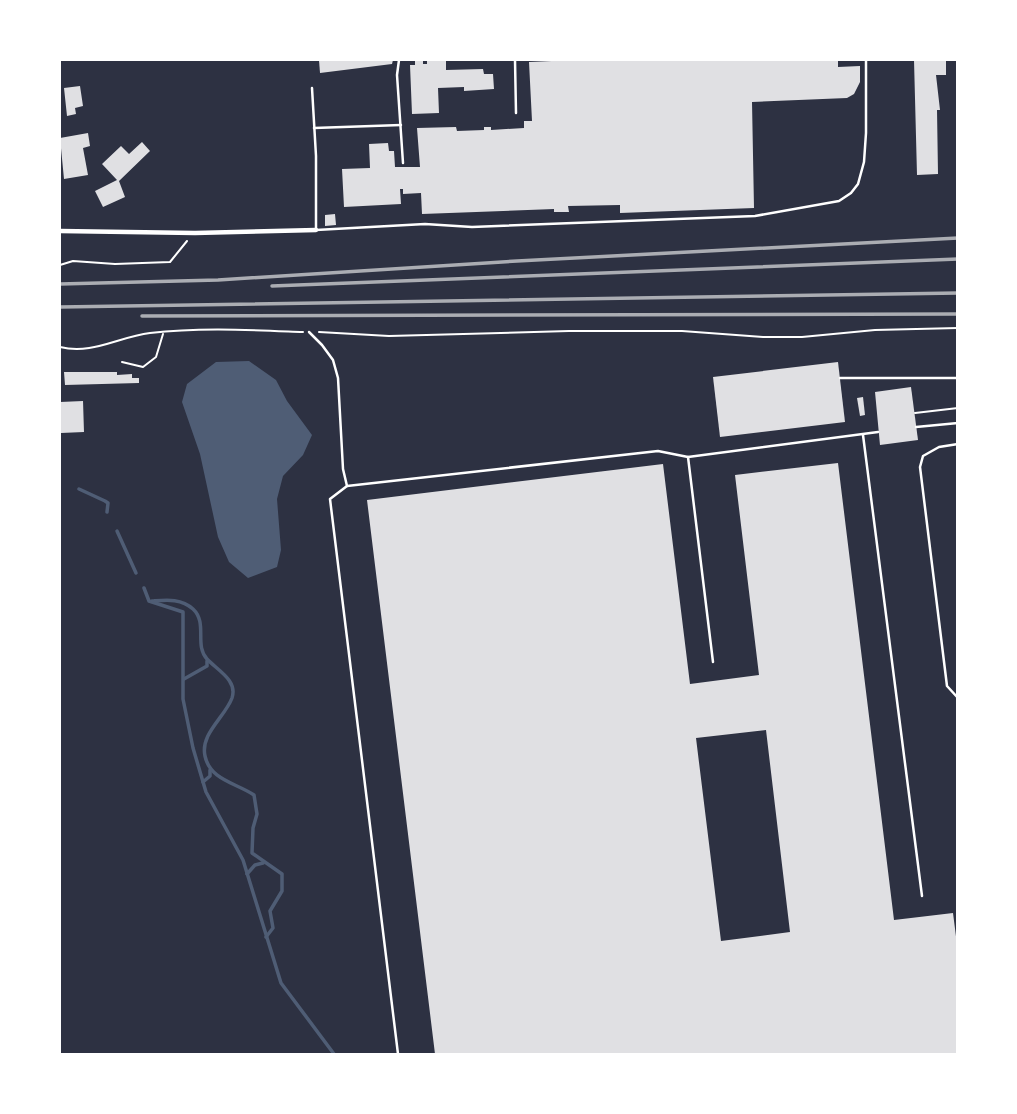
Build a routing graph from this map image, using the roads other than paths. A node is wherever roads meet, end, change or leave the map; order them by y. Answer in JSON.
{"nodes":[{"id":1,"x":399,"y":60,"type":"edge"},
{"id":2,"x":515,"y":60,"type":"edge"},
{"id":3,"x":866,"y":60,"type":"edge"},
{"id":4,"x":312,"y":88,"type":"dead end"},
{"id":5,"x":516,"y":113,"type":"dead end"},
{"id":6,"x":401,"y":125,"type":"junction"},
{"id":7,"x":313,"y":128,"type":"junction"},
{"id":8,"x":403,"y":163,"type":"dead end"},
{"id":9,"x":316,"y":230,"type":"junction"},
{"id":10,"x":60,"y":231,"type":"edge"},
{"id":11,"x":309,"y":332,"type":"road end"},
{"id":12,"x":840,"y":378,"type":"dead end"},
{"id":13,"x":957,"y":378,"type":"edge"},
{"id":14,"x":957,"y":423,"type":"edge"},
{"id":15,"x":916,"y":427,"type":"dead end"},
{"id":16,"x":878,"y":432,"type":"dead end"},
{"id":17,"x":863,"y":435,"type":"junction"},
{"id":18,"x":957,"y":444,"type":"edge"},
{"id":19,"x":688,"y":457,"type":"junction"},
{"id":20,"x":346,"y":486,"type":"junction"},
{"id":21,"x":713,"y":662,"type":"dead end"},
{"id":22,"x":957,"y":698,"type":"edge"},
{"id":23,"x":922,"y":896,"type":"dead end"},
{"id":24,"x":398,"y":1055,"type":"edge"}],
"edges":[{"from":1,"to":6,"type":"lane"},
{"from":2,"to":5,"type":"lane"},
{"from":3,"to":9,"type":"lane"},
{"from":4,"to":7,"type":"lane"},
{"from":6,"to":7,"type":"lane"},
{"from":6,"to":8,"type":"lane"},
{"from":7,"to":9,"type":"lane"},
{"from":9,"to":10,"type":"street"},
{"from":11,"to":20,"type":"lane"},
{"from":12,"to":13,"type":"lane"},
{"from":14,"to":15,"type":"lane"},
{"from":16,"to":17,"type":"lane"},
{"from":17,"to":19,"type":"lane"},
{"from":17,"to":23,"type":"lane"},
{"from":18,"to":22,"type":"lane"},
{"from":19,"to":20,"type":"lane"},
{"from":19,"to":21,"type":"lane"},
{"from":20,"to":24,"type":"lane"}]}
